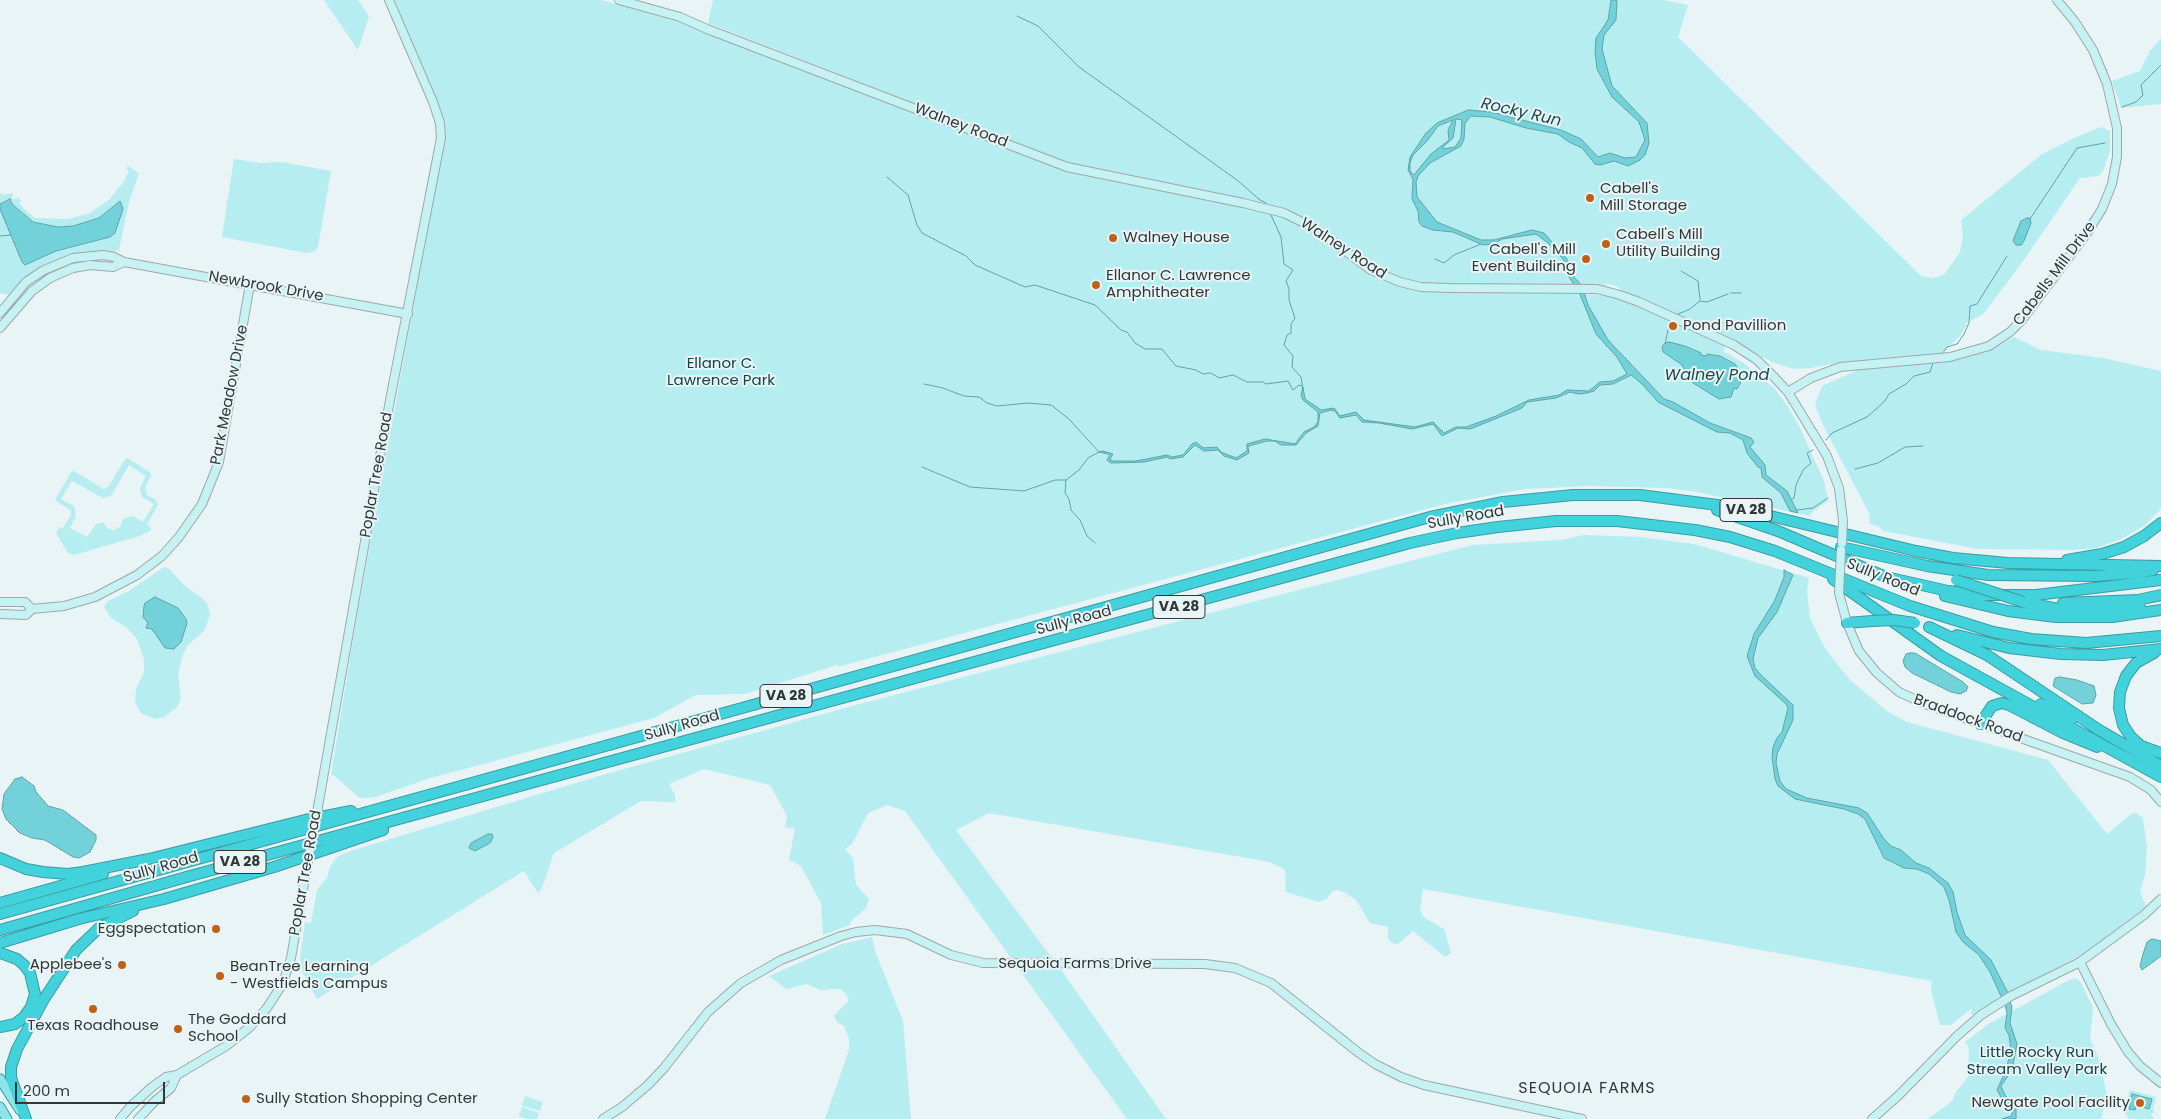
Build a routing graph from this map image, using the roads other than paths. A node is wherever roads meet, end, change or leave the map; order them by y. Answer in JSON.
{"nodes":[{"id":1,"x":389,"y":0,"type":"edge"},
{"id":2,"x":619,"y":0,"type":"edge"},
{"id":3,"x":2057,"y":0,"type":"edge"},
{"id":4,"x":124,"y":262,"type":"junction"},
{"id":5,"x":250,"y":284,"type":"junction"},
{"id":6,"x":0,"y":313,"type":"edge"},
{"id":7,"x":408,"y":314,"type":"junction"},
{"id":8,"x":0,"y":328,"type":"edge"},
{"id":9,"x":1788,"y":392,"type":"junction"},
{"id":10,"x":1660,"y":498,"type":"junction"},
{"id":11,"x":2161,"y":523,"type":"edge"},
{"id":12,"x":1841,"y":546,"type":"junction"},
{"id":13,"x":1796,"y":558,"type":"junction"},
{"id":14,"x":1889,"y":558,"type":"junction"},
{"id":15,"x":2008,"y":563,"type":"junction"},
{"id":16,"x":2161,"y":567,"type":"edge"},
{"id":17,"x":2009,"y":577,"type":"junction"},
{"id":18,"x":1896,"y":580,"type":"junction"},
{"id":19,"x":2161,"y":580,"type":"edge"},
{"id":20,"x":2129,"y":584,"type":"junction"},
{"id":21,"x":2161,"y":595,"type":"edge"},
{"id":22,"x":0,"y":602,"type":"edge"},
{"id":23,"x":2048,"y":606,"type":"junction"},
{"id":24,"x":32,"y":608,"type":"junction"},
{"id":25,"x":2161,"y":608,"type":"edge"},
{"id":26,"x":0,"y":614,"type":"edge"},
{"id":27,"x":1847,"y":623,"type":"junction"},
{"id":28,"x":1929,"y":627,"type":"junction"},
{"id":29,"x":2161,"y":636,"type":"edge"},
{"id":30,"x":2161,"y":650,"type":"edge"},
{"id":31,"x":1961,"y":667,"type":"junction"},
{"id":32,"x":1980,"y":724,"type":"junction"},
{"id":33,"x":2099,"y":730,"type":"junction"},
{"id":34,"x":2161,"y":753,"type":"edge"},
{"id":35,"x":2121,"y":756,"type":"junction"},
{"id":36,"x":2161,"y":766,"type":"edge"},
{"id":37,"x":2161,"y":777,"type":"edge"},
{"id":38,"x":443,"y":792,"type":"junction"},
{"id":39,"x":482,"y":798,"type":"junction"},
{"id":40,"x":2161,"y":802,"type":"edge"},
{"id":41,"x":0,"y":858,"type":"edge"},
{"id":42,"x":149,"y":859,"type":"junction"},
{"id":43,"x":164,"y":899,"type":"junction"},
{"id":44,"x":2161,"y":899,"type":"edge"},
{"id":45,"x":0,"y":903,"type":"edge"},
{"id":46,"x":0,"y":914,"type":"edge"},
{"id":47,"x":0,"y":930,"type":"edge"},
{"id":48,"x":0,"y":942,"type":"edge"},
{"id":49,"x":0,"y":953,"type":"edge"},
{"id":50,"x":2080,"y":962,"type":"junction"},
{"id":51,"x":0,"y":1027,"type":"edge"},
{"id":52,"x":177,"y":1075,"type":"junction"},
{"id":53,"x":0,"y":1079,"type":"edge"},
{"id":54,"x":2161,"y":1083,"type":"edge"},
{"id":55,"x":0,"y":1107,"type":"edge"},
{"id":56,"x":7,"y":1119,"type":"edge"},
{"id":57,"x":26,"y":1119,"type":"edge"},
{"id":58,"x":120,"y":1119,"type":"edge"},
{"id":59,"x":138,"y":1119,"type":"edge"},
{"id":60,"x":603,"y":1119,"type":"edge"},
{"id":61,"x":1582,"y":1119,"type":"edge"},
{"id":62,"x":1872,"y":1119,"type":"edge"}],
"edges":[{"from":1,"to":7,"type":"main road","name":"Poplar Tree Road"},
{"from":2,"to":9,"type":"main road","name":"Walney Road"},
{"from":3,"to":9,"type":"main road","name":"Cabells Mill Drive"},
{"from":4,"to":5,"type":"main road","name":"Newbrook Drive"},
{"from":4,"to":6,"type":"main road","name":"Newbrook Drive"},
{"from":4,"to":8,"type":"main road","name":"Newbrook Drive"},
{"from":5,"to":7,"type":"main road","name":"Newbrook Drive"},
{"from":5,"to":24,"type":"main road","name":"Park Meadow Drive"},
{"from":7,"to":52,"type":"main road","name":"Poplar Tree Road","bridge":true},
{"from":9,"to":12,"type":"main road","name":"Walney Road","bridge":true},
{"from":10,"to":15,"type":"highway","name":"Sully Road","number":"VA 28"},
{"from":10,"to":18,"type":"highway"},
{"from":10,"to":38,"type":"highway","name":"Sully Road","number":"VA 28"},
{"from":11,"to":15,"type":"highway"},
{"from":12,"to":14,"type":"highway"},
{"from":12,"to":27,"type":"main road","name":"Braddock Road","bridge":true},
{"from":13,"to":29,"type":"highway","name":"Sully Road","number":"VA 28"},
{"from":13,"to":31,"type":"highway"},
{"from":13,"to":39,"type":"highway","name":"Sully Road","number":"VA 28"},
{"from":14,"to":17,"type":"highway"},
{"from":14,"to":23,"type":"highway","bridge":true},
{"from":15,"to":16,"type":"highway","name":"Sully Road","number":"VA 28"},
{"from":16,"to":17,"type":"highway"},
{"from":17,"to":20,"type":"highway"},
{"from":18,"to":20,"type":"highway"},
{"from":18,"to":25,"type":"highway"},
{"from":19,"to":20,"type":"highway"},
{"from":21,"to":23,"type":"highway"},
{"from":22,"to":24,"type":"main road","name":"Park Meadow Drive"},
{"from":23,"to":25,"type":"highway"},
{"from":24,"to":26,"type":"main road","name":"Park Meadow Drive"},
{"from":27,"to":28,"type":"highway","bridge":true},
{"from":27,"to":32,"type":"main road","name":"Braddock Road"},
{"from":28,"to":30,"type":"highway"},
{"from":28,"to":33,"type":"highway"},
{"from":30,"to":34,"type":"highway"},
{"from":31,"to":33,"type":"highway"},
{"from":31,"to":35,"type":"highway"},
{"from":32,"to":35,"type":"highway"},
{"from":32,"to":40,"type":"main road","name":"Braddock Road"},
{"from":33,"to":36,"type":"highway"},
{"from":35,"to":37,"type":"highway"},
{"from":38,"to":42,"type":"highway"},
{"from":38,"to":46,"type":"highway","name":"Sully Road","number":"VA 28"},
{"from":39,"to":43,"type":"highway"},
{"from":39,"to":47,"type":"highway","name":"Sully Road","number":"VA 28"},
{"from":41,"to":42,"type":"highway"},
{"from":42,"to":45,"type":"highway"},
{"from":43,"to":48,"type":"highway"},
{"from":43,"to":57,"type":"highway"},
{"from":44,"to":50,"type":"main road"},
{"from":49,"to":51,"type":"highway"},
{"from":50,"to":54,"type":"main road"},
{"from":50,"to":62,"type":"main road"},
{"from":52,"to":58,"type":"main road"},
{"from":52,"to":59,"type":"main road"},
{"from":53,"to":57,"type":"main road"},
{"from":55,"to":56,"type":"main road"},
{"from":60,"to":61,"type":"main road","name":"Sequoia Farms Drive"}]}
